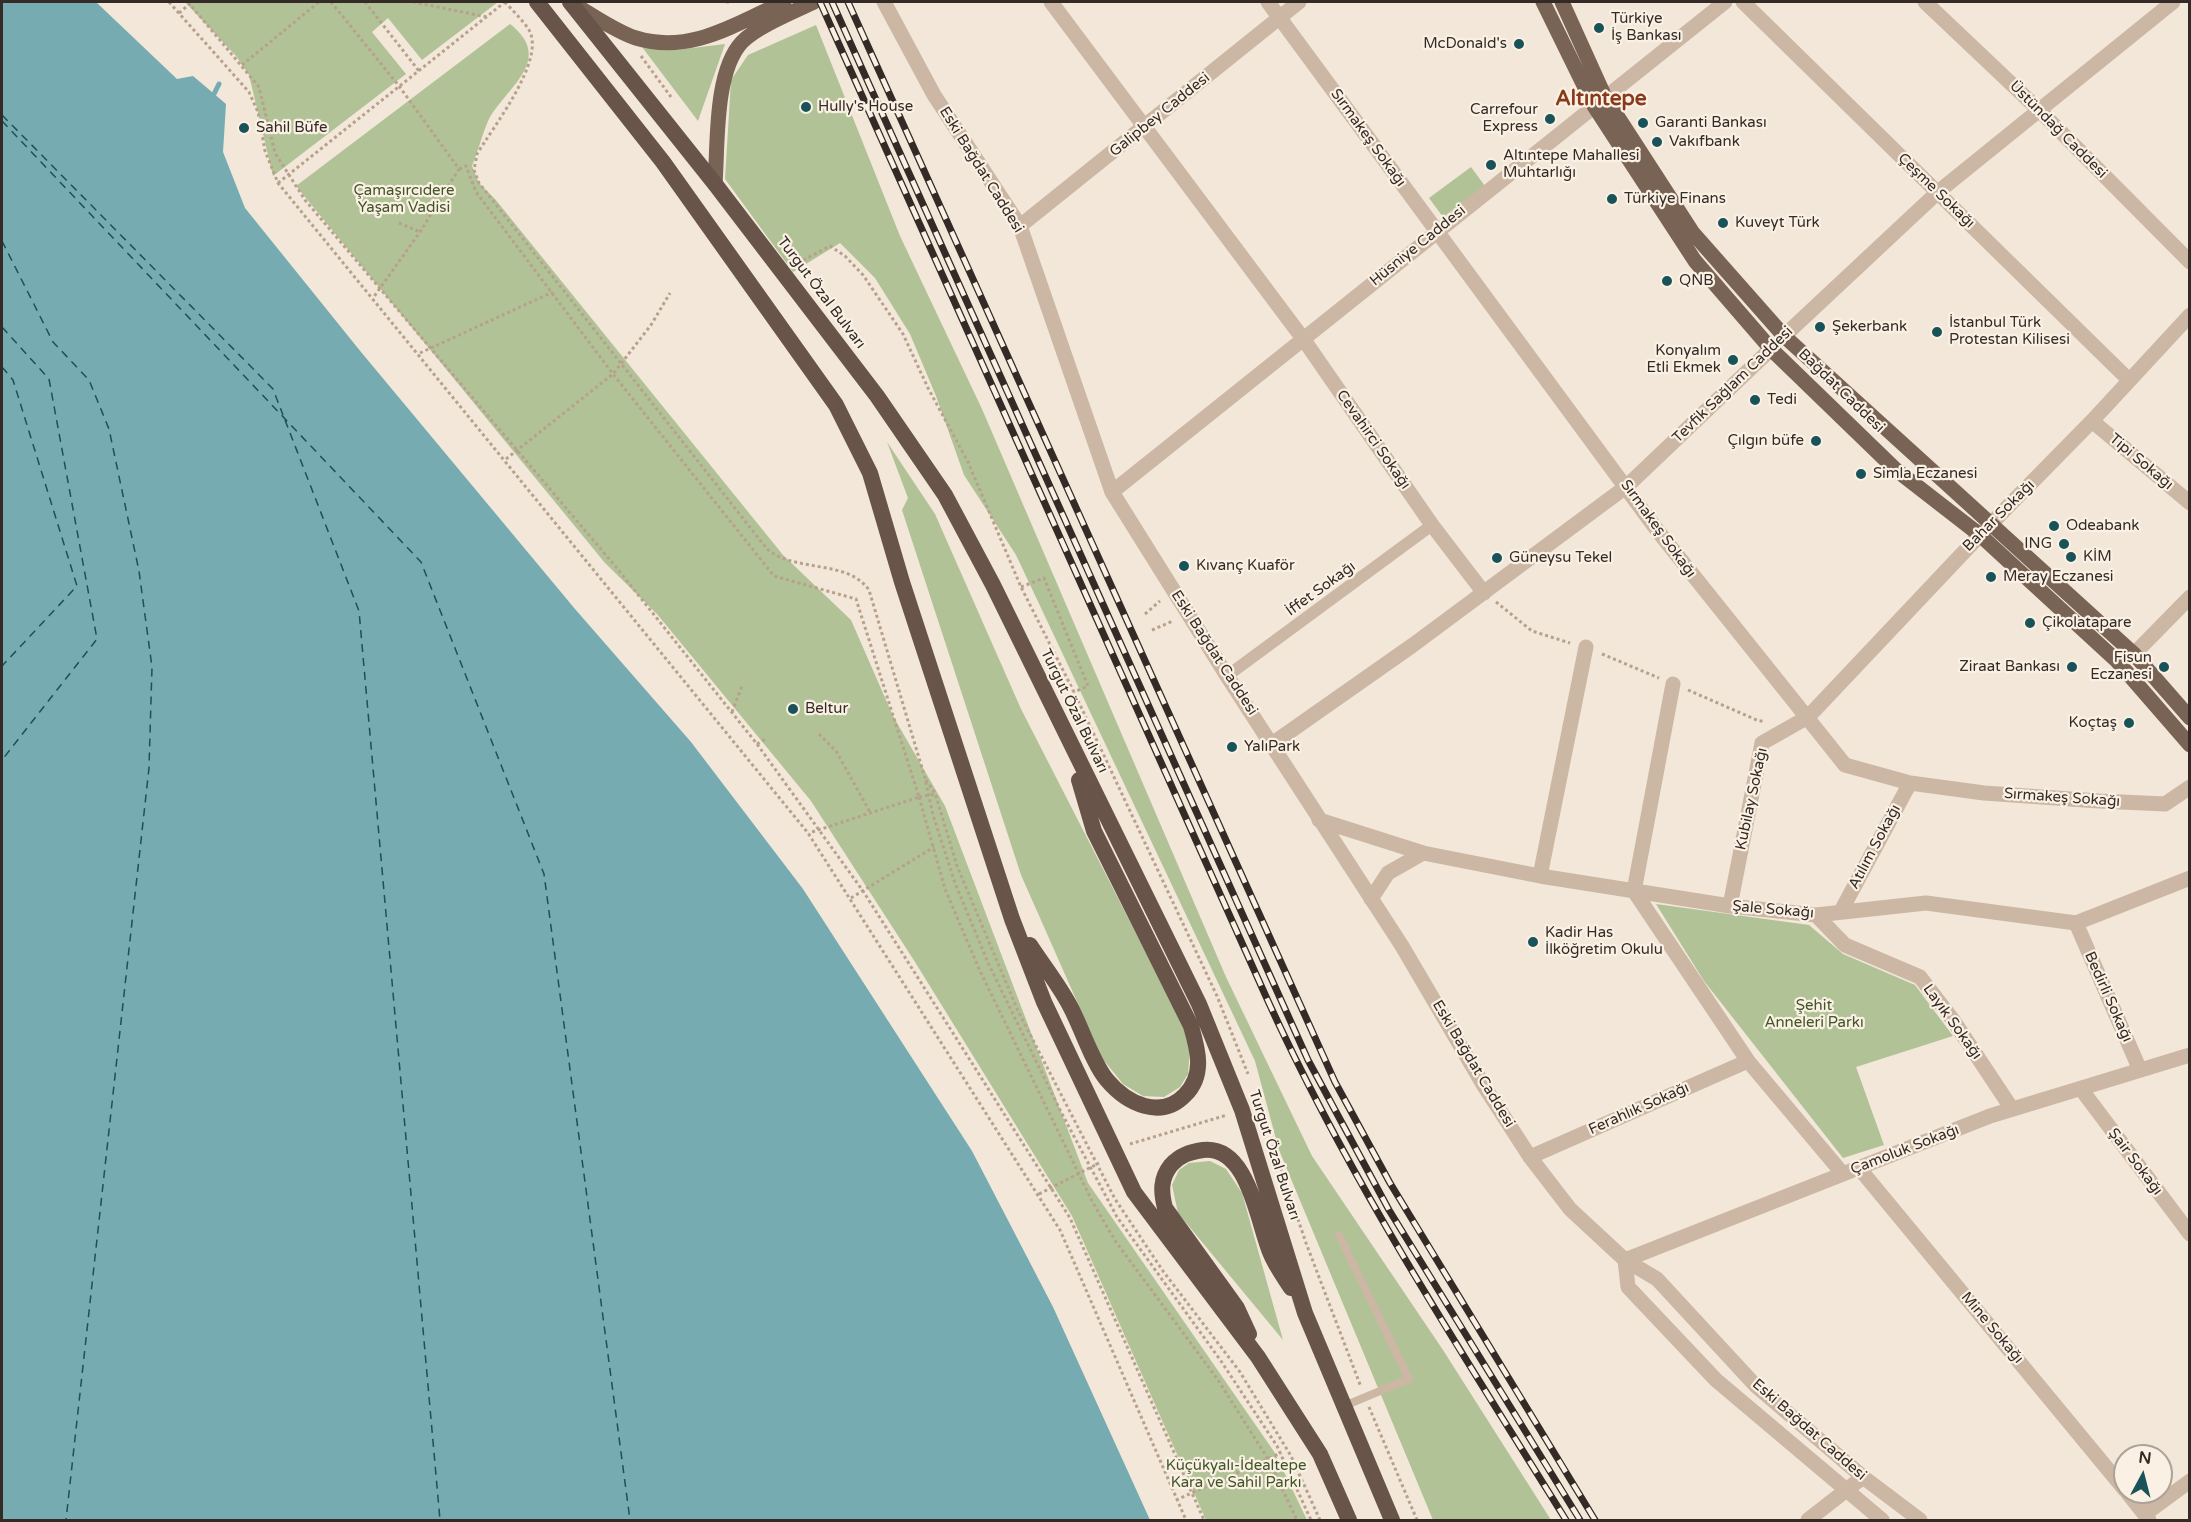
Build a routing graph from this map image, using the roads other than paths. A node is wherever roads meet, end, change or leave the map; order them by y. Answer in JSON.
{"nodes":[{"id":1,"x":537,"y":2,"type":"edge"},
{"id":2,"x":570,"y":2,"type":"edge"},
{"id":3,"x":784,"y":2,"type":"edge"},
{"id":4,"x":814,"y":2,"type":"edge"},
{"id":5,"x":884,"y":2,"type":"edge"},
{"id":6,"x":1051,"y":2,"type":"edge"},
{"id":7,"x":1268,"y":2,"type":"edge"},
{"id":8,"x":1299,"y":2,"type":"edge"},
{"id":9,"x":1543,"y":2,"type":"edge"},
{"id":10,"x":1562,"y":2,"type":"edge"},
{"id":11,"x":1725,"y":2,"type":"edge"},
{"id":12,"x":1743,"y":2,"type":"edge"},
{"id":13,"x":1925,"y":2,"type":"edge"},
{"id":14,"x":2173,"y":2,"type":"edge"},
{"id":15,"x":764,"y":5,"type":"edge"},
{"id":16,"x":1280,"y":16,"type":"junction"},
{"id":17,"x":1599,"y":101,"type":"junction"},
{"id":18,"x":2039,"y":110,"type":"junction"},
{"id":19,"x":1144,"y":129,"type":"junction"},
{"id":20,"x":715,"y":184,"type":"junction"},
{"id":21,"x":1938,"y":192,"type":"junction"},
{"id":22,"x":1020,"y":226,"type":"junction"},
{"id":23,"x":1436,"y":232,"type":"junction"},
{"id":24,"x":2190,"y":262,"type":"edge"},
{"id":25,"x":2190,"y":315,"type":"edge"},
{"id":26,"x":1784,"y":336,"type":"junction"},
{"id":27,"x":1304,"y":340,"type":"junction"},
{"id":28,"x":1771,"y":349,"type":"junction"},
{"id":29,"x":2129,"y":380,"type":"junction"},
{"id":30,"x":2092,"y":422,"type":"junction"},
{"id":31,"x":1627,"y":486,"type":"junction"},
{"id":32,"x":1112,"y":492,"type":"junction"},
{"id":33,"x":2190,"y":503,"type":"edge"},
{"id":34,"x":1432,"y":525,"type":"junction"},
{"id":35,"x":1986,"y":529,"type":"junction"},
{"id":36,"x":1484,"y":593,"type":"junction"},
{"id":37,"x":2190,"y":597,"type":"edge"},
{"id":38,"x":1586,"y":648,"type":"road end"},
{"id":39,"x":2134,"y":654,"type":"junction"},
{"id":40,"x":1227,"y":676,"type":"junction"},
{"id":41,"x":1673,"y":684,"type":"road end"},
{"id":42,"x":1808,"y":717,"type":"junction"},
{"id":43,"x":2190,"y":718,"type":"edge"},
{"id":44,"x":1066,"y":736,"type":"junction"},
{"id":45,"x":1272,"y":744,"type":"junction"},
{"id":46,"x":2190,"y":745,"type":"edge"},
{"id":47,"x":1910,"y":783,"type":"junction"},
{"id":48,"x":2190,"y":786,"type":"edge"},
{"id":49,"x":1319,"y":820,"type":"junction"},
{"id":50,"x":1423,"y":853,"type":"junction"},
{"id":51,"x":1540,"y":876,"type":"junction"},
{"id":52,"x":2190,"y":878,"type":"edge"},
{"id":53,"x":1634,"y":891,"type":"junction"},
{"id":54,"x":1371,"y":899,"type":"junction"},
{"id":55,"x":1730,"y":906,"type":"junction"},
{"id":56,"x":1841,"y":911,"type":"junction"},
{"id":57,"x":1816,"y":915,"type":"junction"},
{"id":58,"x":1012,"y":919,"type":"junction"},
{"id":59,"x":2076,"y":923,"type":"junction"},
{"id":60,"x":2190,"y":1055,"type":"edge"},
{"id":61,"x":1748,"y":1061,"type":"junction"},
{"id":62,"x":2140,"y":1070,"type":"junction"},
{"id":63,"x":2081,"y":1089,"type":"junction"},
{"id":64,"x":2012,"y":1109,"type":"junction"},
{"id":65,"x":1530,"y":1157,"type":"junction"},
{"id":66,"x":1859,"y":1168,"type":"junction"},
{"id":67,"x":1843,"y":1174,"type":"junction"},
{"id":68,"x":2190,"y":1234,"type":"edge"},
{"id":69,"x":1339,"y":1235,"type":"dead end"},
{"id":70,"x":1625,"y":1260,"type":"junction"},
{"id":71,"x":1305,"y":1313,"type":"junction"},
{"id":72,"x":1258,"y":1357,"type":"junction"},
{"id":73,"x":1344,"y":1406,"type":"junction"},
{"id":74,"x":2113,"y":1475,"type":"edge"},
{"id":75,"x":1863,"y":1477,"type":"junction"},
{"id":76,"x":2190,"y":1481,"type":"edge"},
{"id":77,"x":1847,"y":1491,"type":"junction"},
{"id":78,"x":2136,"y":1504,"type":"edge"},
{"id":79,"x":2147,"y":1517,"type":"edge"},
{"id":80,"x":1349,"y":1521,"type":"edge"},
{"id":81,"x":1392,"y":1521,"type":"edge"},
{"id":82,"x":1808,"y":1521,"type":"edge"},
{"id":83,"x":1882,"y":1521,"type":"edge"},
{"id":84,"x":1920,"y":1521,"type":"edge"}],
"edges":[{"from":1,"to":58,"type":"highway"},
{"from":2,"to":15,"type":"main road"},
{"from":2,"to":20,"type":"highway","name":"Turgut Özal Bulvarı"},
{"from":3,"to":15,"type":"main road"},
{"from":4,"to":20,"type":"main road"},
{"from":5,"to":22,"type":"street","name":"Eski Bağdat Caddesi"},
{"from":6,"to":19,"type":"street","name":"Cevahirci Sokağı"},
{"from":7,"to":16,"type":"street","name":"Sırmakeş Sokağı"},
{"from":8,"to":16,"type":"street","name":"Galipbey Caddesi"},
{"from":9,"to":17,"type":"main road","name":"Bağdat Caddesi"},
{"from":10,"to":17,"type":"main road","name":"Bağdat Caddesi"},
{"from":11,"to":17,"type":"street","name":"Hüsniye Caddesi"},
{"from":12,"to":21,"type":"street","name":"Çeşme Sokağı"},
{"from":13,"to":18,"type":"street","name":"Üstündağ Caddesi"},
{"from":14,"to":18,"type":"street","name":"Tevfik Sağlam Caddesi"},
{"from":16,"to":19,"type":"street","name":"Galipbey Caddesi"},
{"from":16,"to":23,"type":"street","name":"Sırmakeş Sokağı"},
{"from":17,"to":23,"type":"street","name":"Hüsniye Caddesi"},
{"from":17,"to":26,"type":"main road","name":"Bağdat Caddesi"},
{"from":17,"to":28,"type":"main road","name":"Bağdat Caddesi"},
{"from":18,"to":21,"type":"street","name":"Tevfik Sağlam Caddesi"},
{"from":18,"to":24,"type":"street","name":"Üstündağ Caddesi"},
{"from":19,"to":22,"type":"street","name":"Galipbey Caddesi"},
{"from":19,"to":27,"type":"street","name":"Cevahirci Sokağı"},
{"from":20,"to":44,"type":"highway","name":"Turgut Özal Bulvarı"},
{"from":21,"to":26,"type":"street","name":"Tevfik Sağlam Caddesi"},
{"from":21,"to":29,"type":"street","name":"Çeşme Sokağı"},
{"from":22,"to":32,"type":"street","name":"Eski Bağdat Caddesi"},
{"from":23,"to":27,"type":"street","name":"Hüsniye Caddesi"},
{"from":23,"to":31,"type":"street","name":"Sırmakeş Sokağı"},
{"from":25,"to":29,"type":"street","name":"Bahar Sokağı"},
{"from":26,"to":28,"type":"street","name":"Tevfik Sağlam Caddesi"},
{"from":26,"to":35,"type":"main road","name":"Bağdat Caddesi"},
{"from":27,"to":32,"type":"street","name":"Hüsniye Caddesi"},
{"from":27,"to":34,"type":"street","name":"Cevahirci Sokağı"},
{"from":28,"to":31,"type":"street","name":"Tevfik Sağlam Caddesi"},
{"from":28,"to":35,"type":"main road","name":"Bağdat Caddesi"},
{"from":29,"to":30,"type":"street","name":"Bahar Sokağı"},
{"from":30,"to":33,"type":"street","name":"Tipi Sokağı"},
{"from":30,"to":35,"type":"street","name":"Bahar Sokağı"},
{"from":31,"to":36,"type":"street","name":"Tevfik Sağlam Caddesi"},
{"from":31,"to":42,"type":"street","name":"Sırmakeş Sokağı"},
{"from":32,"to":40,"type":"street","name":"Eski Bağdat Caddesi"},
{"from":34,"to":36,"type":"street","name":"Cevahirci Sokağı"},
{"from":34,"to":40,"type":"street","name":"İffet Sokağı"},
{"from":35,"to":39,"type":"main road","name":"Bağdat Caddesi"},
{"from":35,"to":42,"type":"street","name":"Bahar Sokağı"},
{"from":35,"to":46,"type":"main road","name":"Bağdat Caddesi"},
{"from":36,"to":45,"type":"street","name":"Tevfik Sağlam Caddesi"},
{"from":37,"to":39,"type":"street"},
{"from":38,"to":51,"type":"street"},
{"from":39,"to":43,"type":"main road","name":"Bağdat Caddesi"},
{"from":40,"to":45,"type":"street","name":"Eski Bağdat Caddesi"},
{"from":41,"to":53,"type":"street"},
{"from":42,"to":47,"type":"street","name":"Sırmakeş Sokağı"},
{"from":42,"to":55,"type":"street","name":"Kubilay Sokağı"},
{"from":44,"to":58,"type":"highway"},
{"from":44,"to":71,"type":"highway","name":"Turgut Özal Bulvarı"},
{"from":45,"to":49,"type":"street","name":"Eski Bağdat Caddesi"},
{"from":47,"to":48,"type":"street","name":"Sırmakeş Sokağı"},
{"from":47,"to":56,"type":"street","name":"Atılım Sokağı"},
{"from":49,"to":50,"type":"street","name":"Şale Sokağı"},
{"from":49,"to":54,"type":"street","name":"Eski Bağdat Caddesi"},
{"from":50,"to":51,"type":"street","name":"Şale Sokağı"},
{"from":50,"to":54,"type":"street"},
{"from":51,"to":53,"type":"street","name":"Şale Sokağı"},
{"from":52,"to":59,"type":"street","name":"Şale Sokağı"},
{"from":53,"to":55,"type":"street","name":"Şale Sokağı"},
{"from":53,"to":61,"type":"street"},
{"from":54,"to":65,"type":"street","name":"Eski Bağdat Caddesi"},
{"from":55,"to":57,"type":"street","name":"Şale Sokağı"},
{"from":56,"to":57,"type":"street","name":"Şale Sokağı"},
{"from":56,"to":59,"type":"street","name":"Şale Sokağı"},
{"from":57,"to":64,"type":"street","name":"Layık Sokağı"},
{"from":58,"to":72,"type":"highway"},
{"from":59,"to":62,"type":"street","name":"Bedirli Sokağı"},
{"from":60,"to":62,"type":"street","name":"Çamoluk Sokağı"},
{"from":61,"to":65,"type":"street","name":"Ferahlık Sokağı"},
{"from":61,"to":67,"type":"street"},
{"from":62,"to":63,"type":"street","name":"Çamoluk Sokağı"},
{"from":63,"to":64,"type":"street","name":"Çamoluk Sokağı"},
{"from":63,"to":68,"type":"street","name":"Şair Sokağı"},
{"from":64,"to":66,"type":"street","name":"Çamoluk Sokağı"},
{"from":65,"to":70,"type":"street","name":"Eski Bağdat Caddesi"},
{"from":66,"to":67,"type":"street","name":"Çamoluk Sokağı"},
{"from":66,"to":74,"type":"street","name":"Mine Sokağı"},
{"from":67,"to":70,"type":"street","name":"Çamoluk Sokağı"},
{"from":69,"to":73,"type":"lane"},
{"from":70,"to":75,"type":"street","name":"Eski Bağdat Caddesi"},
{"from":70,"to":77,"type":"street","name":"Eski Bağdat Caddesi"},
{"from":71,"to":72,"type":"highway"},
{"from":71,"to":73,"type":"highway","name":"Turgut Özal Bulvarı"},
{"from":72,"to":80,"type":"highway"},
{"from":73,"to":81,"type":"highway","name":"Turgut Özal Bulvarı"},
{"from":75,"to":77,"type":"street"},
{"from":75,"to":84,"type":"street","name":"Eski Bağdat Caddesi"},
{"from":76,"to":79,"type":"street"},
{"from":77,"to":82,"type":"street"},
{"from":77,"to":83,"type":"street","name":"Eski Bağdat Caddesi"},
{"from":78,"to":79,"type":"street","name":"Mine Sokağı"}]}
